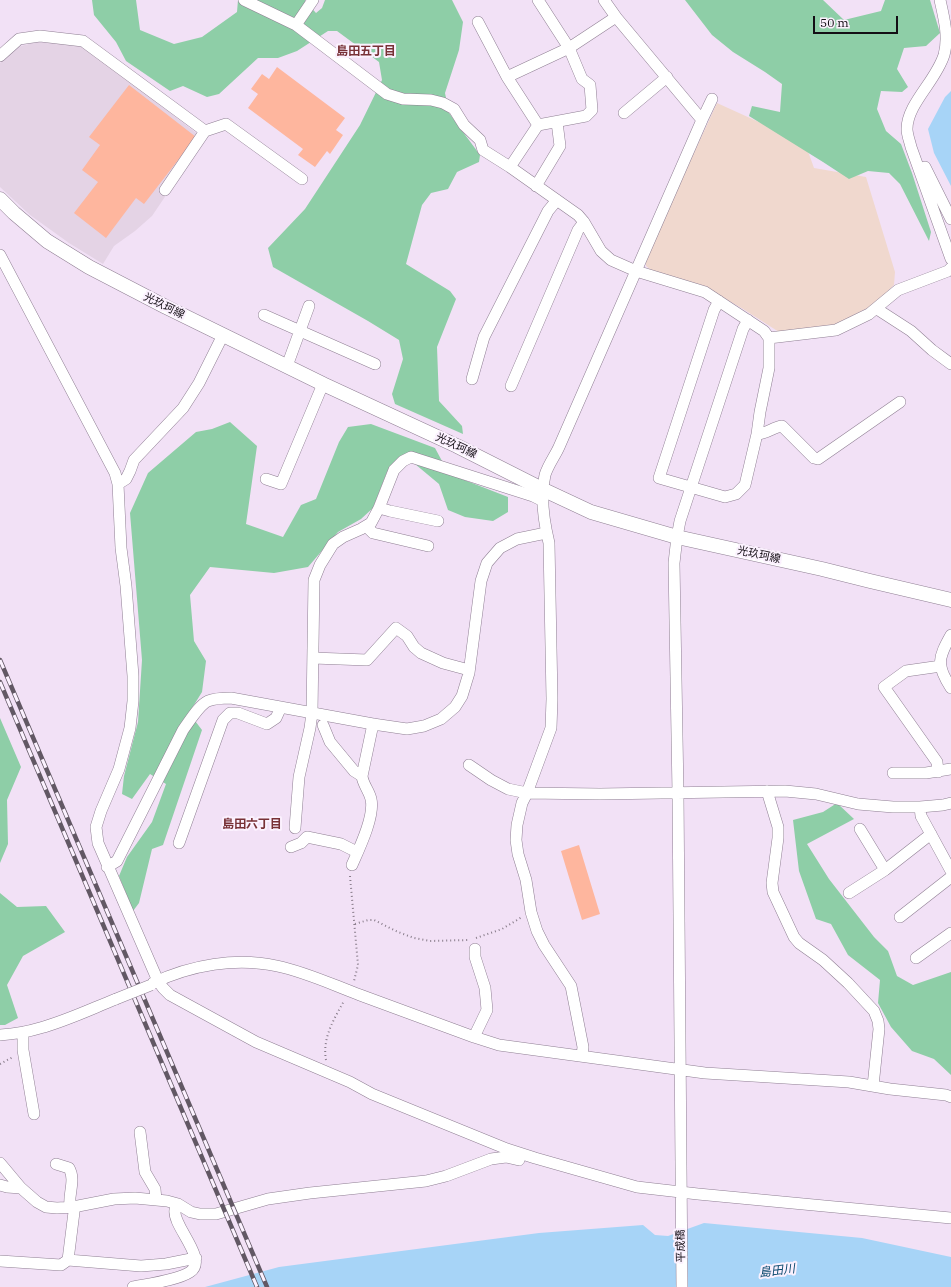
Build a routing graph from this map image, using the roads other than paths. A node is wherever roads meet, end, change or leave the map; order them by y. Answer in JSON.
{"nodes":[{"id":1,"x":244,"y":0,"type":"edge"},
{"id":2,"x":313,"y":0,"type":"edge"},
{"id":3,"x":538,"y":0,"type":"edge"},
{"id":4,"x":604,"y":0,"type":"edge"},
{"id":5,"x":940,"y":0,"type":"edge"},
{"id":6,"x":616,"y":17,"type":"junction"},
{"id":7,"x":478,"y":22,"type":"dead end"},
{"id":8,"x":296,"y":25,"type":"junction"},
{"id":9,"x":570,"y":48,"type":"junction"},
{"id":10,"x":0,"y":56,"type":"edge"},
{"id":11,"x":507,"y":77,"type":"junction"},
{"id":12,"x":667,"y":77,"type":"junction"},
{"id":13,"x":712,"y":99,"type":"dead end"},
{"id":14,"x":624,"y":113,"type":"dead end"},
{"id":15,"x":702,"y":120,"type":"junction"},
{"id":16,"x":557,"y":122,"type":"junction"},
{"id":17,"x":538,"y":125,"type":"junction"},
{"id":18,"x":205,"y":131,"type":"junction"},
{"id":19,"x":911,"y":147,"type":"junction"},
{"id":20,"x":510,"y":167,"type":"junction"},
{"id":21,"x":302,"y":179,"type":"dead end"},
{"id":22,"x":536,"y":186,"type":"junction"},
{"id":23,"x":165,"y":190,"type":"dead end"},
{"id":24,"x":0,"y":199,"type":"edge"},
{"id":25,"x":557,"y":200,"type":"junction"},
{"id":26,"x":951,"y":219,"type":"edge"},
{"id":27,"x":584,"y":222,"type":"junction"},
{"id":28,"x":0,"y":256,"type":"edge"},
{"id":29,"x":951,"y":259,"type":"edge"},
{"id":30,"x":951,"y":268,"type":"edge"},
{"id":31,"x":636,"y":271,"type":"junction"},
{"id":32,"x":719,"y":301,"type":"junction"},
{"id":33,"x":309,"y":306,"type":"dead end"},
{"id":34,"x":877,"y":309,"type":"junction"},
{"id":35,"x":264,"y":314,"type":"dead end"},
{"id":36,"x":748,"y":320,"type":"junction"},
{"id":37,"x":300,"y":331,"type":"junction"},
{"id":38,"x":223,"y":335,"type":"junction"},
{"id":39,"x":769,"y":338,"type":"junction"},
{"id":40,"x":375,"y":364,"type":"dead end"},
{"id":41,"x":951,"y":364,"type":"edge"},
{"id":42,"x":287,"y":366,"type":"junction"},
{"id":43,"x":472,"y":379,"type":"dead end"},
{"id":44,"x":323,"y":384,"type":"junction"},
{"id":45,"x":511,"y":386,"type":"dead end"},
{"id":46,"x":900,"y":402,"type":"dead end"},
{"id":47,"x":758,"y":434,"type":"junction"},
{"id":48,"x":266,"y":478,"type":"dead end"},
{"id":49,"x":118,"y":484,"type":"junction"},
{"id":50,"x":690,"y":488,"type":"junction"},
{"id":51,"x":543,"y":495,"type":"junction"},
{"id":52,"x":379,"y":508,"type":"junction"},
{"id":53,"x":438,"y":521,"type":"dead end"},
{"id":54,"x":366,"y":526,"type":"junction"},
{"id":55,"x":546,"y":533,"type":"junction"},
{"id":56,"x":677,"y":537,"type":"junction"},
{"id":57,"x":428,"y":546,"type":"dead end"},
{"id":58,"x":951,"y":600,"type":"edge"},
{"id":59,"x":951,"y":635,"type":"edge"},
{"id":60,"x":313,"y":658,"type":"junction"},
{"id":61,"x":940,"y":666,"type":"junction"},
{"id":62,"x":469,"y":670,"type":"junction"},
{"id":63,"x":951,"y":688,"type":"edge"},
{"id":64,"x":280,"y":707,"type":"junction"},
{"id":65,"x":312,"y":713,"type":"junction"},
{"id":66,"x":372,"y":724,"type":"junction"},
{"id":67,"x":323,"y":725,"type":"dead end"},
{"id":68,"x":469,"y":765,"type":"dead end"},
{"id":69,"x":951,"y":769,"type":"edge"},
{"id":70,"x":938,"y":772,"type":"junction"},
{"id":71,"x":893,"y":773,"type":"dead end"},
{"id":72,"x":362,"y":776,"type":"junction"},
{"id":73,"x":768,"y":791,"type":"junction"},
{"id":74,"x":527,"y":793,"type":"junction"},
{"id":75,"x":678,"y":793,"type":"junction"},
{"id":76,"x":951,"y":803,"type":"edge"},
{"id":77,"x":920,"y":807,"type":"junction"},
{"id":78,"x":295,"y":828,"type":"dead end"},
{"id":79,"x":860,"y":829,"type":"dead end"},
{"id":80,"x":931,"y":834,"type":"junction"},
{"id":81,"x":179,"y":843,"type":"dead end"},
{"id":82,"x":292,"y":847,"type":"dead end"},
{"id":83,"x":357,"y":852,"type":"junction"},
{"id":84,"x":352,"y":865,"type":"road end"},
{"id":85,"x":107,"y":867,"type":"junction"},
{"id":86,"x":885,"y":870,"type":"junction"},
{"id":87,"x":951,"y":871,"type":"edge"},
{"id":88,"x":951,"y":878,"type":"edge"},
{"id":89,"x":849,"y":893,"type":"dead end"},
{"id":90,"x":900,"y":917,"type":"dead end"},
{"id":91,"x":951,"y":933,"type":"edge"},
{"id":92,"x":475,"y":949,"type":"dead end"},
{"id":93,"x":916,"y":958,"type":"dead end"},
{"id":94,"x":155,"y":983,"type":"junction"},
{"id":95,"x":23,"y":1032,"type":"junction"},
{"id":96,"x":0,"y":1035,"type":"edge"},
{"id":97,"x":474,"y":1037,"type":"junction"},
{"id":98,"x":582,"y":1056,"type":"junction"},
{"id":99,"x":681,"y":1070,"type":"junction"},
{"id":100,"x":873,"y":1086,"type":"junction"},
{"id":101,"x":951,"y":1097,"type":"edge"},
{"id":102,"x":34,"y":1114,"type":"dead end"},
{"id":103,"x":140,"y":1132,"type":"dead end"},
{"id":104,"x":535,"y":1158,"type":"junction"},
{"id":105,"x":0,"y":1163,"type":"edge"},
{"id":106,"x":56,"y":1164,"type":"dead end"},
{"id":107,"x":0,"y":1185,"type":"edge"},
{"id":108,"x":21,"y":1188,"type":"junction"},
{"id":109,"x":681,"y":1192,"type":"junction"},
{"id":110,"x":156,"y":1200,"type":"junction"},
{"id":111,"x":178,"y":1204,"type":"junction"},
{"id":112,"x":71,"y":1207,"type":"junction"},
{"id":113,"x":951,"y":1218,"type":"edge"},
{"id":114,"x":196,"y":1258,"type":"junction"},
{"id":115,"x":68,"y":1260,"type":"junction"},
{"id":116,"x":0,"y":1261,"type":"edge"},
{"id":117,"x":133,"y":1287,"type":"edge"},
{"id":118,"x":682,"y":1287,"type":"edge"}],
"edges":[{"from":1,"to":8,"type":"street"},
{"from":2,"to":8,"type":"street"},
{"from":3,"to":9,"type":"street"},
{"from":4,"to":6,"type":"street"},
{"from":5,"to":19,"type":"street"},
{"from":6,"to":9,"type":"street"},
{"from":6,"to":12,"type":"street"},
{"from":7,"to":11,"type":"street"},
{"from":8,"to":20,"type":"street"},
{"from":9,"to":11,"type":"street"},
{"from":9,"to":16,"type":"street"},
{"from":10,"to":18,"type":"street"},
{"from":11,"to":17,"type":"street"},
{"from":12,"to":14,"type":"street"},
{"from":12,"to":15,"type":"street"},
{"from":13,"to":15,"type":"street"},
{"from":15,"to":31,"type":"street"},
{"from":16,"to":17,"type":"street"},
{"from":16,"to":22,"type":"street"},
{"from":17,"to":20,"type":"street"},
{"from":18,"to":21,"type":"street"},
{"from":18,"to":23,"type":"street"},
{"from":19,"to":26,"type":"street"},
{"from":19,"to":29,"type":"street"},
{"from":20,"to":22,"type":"street"},
{"from":22,"to":25,"type":"street"},
{"from":24,"to":38,"type":"main road","name":"光玖珂線"},
{"from":25,"to":27,"type":"street"},
{"from":25,"to":43,"type":"street"},
{"from":27,"to":31,"type":"street"},
{"from":27,"to":45,"type":"street"},
{"from":28,"to":49,"type":"street"},
{"from":30,"to":34,"type":"street"},
{"from":31,"to":32,"type":"street"},
{"from":31,"to":51,"type":"street"},
{"from":32,"to":36,"type":"street"},
{"from":32,"to":50,"type":"street"},
{"from":33,"to":37,"type":"street"},
{"from":34,"to":39,"type":"street"},
{"from":34,"to":41,"type":"street"},
{"from":35,"to":37,"type":"street"},
{"from":36,"to":39,"type":"street"},
{"from":36,"to":50,"type":"street","name":"平成橋"},
{"from":37,"to":40,"type":"street"},
{"from":37,"to":42,"type":"street"},
{"from":38,"to":42,"type":"main road","name":"光玖珂線"},
{"from":38,"to":49,"type":"street"},
{"from":39,"to":47,"type":"street"},
{"from":42,"to":44,"type":"main road","name":"光玖珂線"},
{"from":44,"to":48,"type":"street"},
{"from":44,"to":51,"type":"main road","name":"光玖珂線"},
{"from":46,"to":47,"type":"street"},
{"from":47,"to":50,"type":"street"},
{"from":49,"to":85,"type":"street"},
{"from":50,"to":56,"type":"street","name":"平成橋"},
{"from":51,"to":52,"type":"street"},
{"from":51,"to":55,"type":"street"},
{"from":51,"to":56,"type":"main road","name":"光玖珂線"},
{"from":52,"to":53,"type":"street"},
{"from":52,"to":54,"type":"street"},
{"from":54,"to":57,"type":"street"},
{"from":54,"to":60,"type":"street"},
{"from":55,"to":62,"type":"street"},
{"from":55,"to":74,"type":"street"},
{"from":56,"to":58,"type":"main road","name":"光玖珂線"},
{"from":56,"to":75,"type":"street","name":"平成橋"},
{"from":59,"to":61,"type":"street"},
{"from":60,"to":62,"type":"street"},
{"from":60,"to":65,"type":"street"},
{"from":61,"to":63,"type":"street"},
{"from":61,"to":70,"type":"street"},
{"from":62,"to":66,"type":"street"},
{"from":64,"to":65,"type":"street"},
{"from":64,"to":81,"type":"street"},
{"from":64,"to":85,"type":"street"},
{"from":65,"to":66,"type":"street"},
{"from":65,"to":78,"type":"street"},
{"from":66,"to":72,"type":"street"},
{"from":67,"to":72,"type":"street"},
{"from":68,"to":74,"type":"street"},
{"from":69,"to":70,"type":"street"},
{"from":70,"to":71,"type":"street"},
{"from":72,"to":83,"type":"street"},
{"from":73,"to":75,"type":"street"},
{"from":73,"to":77,"type":"street"},
{"from":73,"to":100,"type":"street"},
{"from":74,"to":75,"type":"street"},
{"from":74,"to":98,"type":"street"},
{"from":75,"to":99,"type":"street","name":"平成橋"},
{"from":76,"to":77,"type":"street"},
{"from":77,"to":80,"type":"street"},
{"from":79,"to":86,"type":"street"},
{"from":80,"to":86,"type":"street"},
{"from":80,"to":87,"type":"street"},
{"from":82,"to":83,"type":"street"},
{"from":83,"to":84,"type":"street"},
{"from":85,"to":94,"type":"street"},
{"from":86,"to":89,"type":"street"},
{"from":88,"to":90,"type":"street"},
{"from":91,"to":93,"type":"street"},
{"from":92,"to":97,"type":"street"},
{"from":94,"to":95,"type":"street","bridge":true},
{"from":94,"to":97,"type":"street"},
{"from":94,"to":104,"type":"street"},
{"from":95,"to":96,"type":"street"},
{"from":95,"to":102,"type":"street"},
{"from":97,"to":98,"type":"street"},
{"from":98,"to":99,"type":"street"},
{"from":99,"to":100,"type":"street"},
{"from":99,"to":109,"type":"street","name":"平成橋"},
{"from":100,"to":101,"type":"street"},
{"from":103,"to":110,"type":"street"},
{"from":104,"to":109,"type":"street"},
{"from":104,"to":111,"type":"street"},
{"from":105,"to":108,"type":"street"},
{"from":106,"to":112,"type":"street"},
{"from":107,"to":108,"type":"street"},
{"from":108,"to":112,"type":"street"},
{"from":109,"to":113,"type":"street"},
{"from":109,"to":118,"type":"street","name":"平成橋"},
{"from":110,"to":111,"type":"street"},
{"from":110,"to":112,"type":"street"},
{"from":111,"to":114,"type":"street"},
{"from":112,"to":115,"type":"street"},
{"from":114,"to":115,"type":"street"},
{"from":114,"to":117,"type":"street"},
{"from":115,"to":116,"type":"street"}]}
